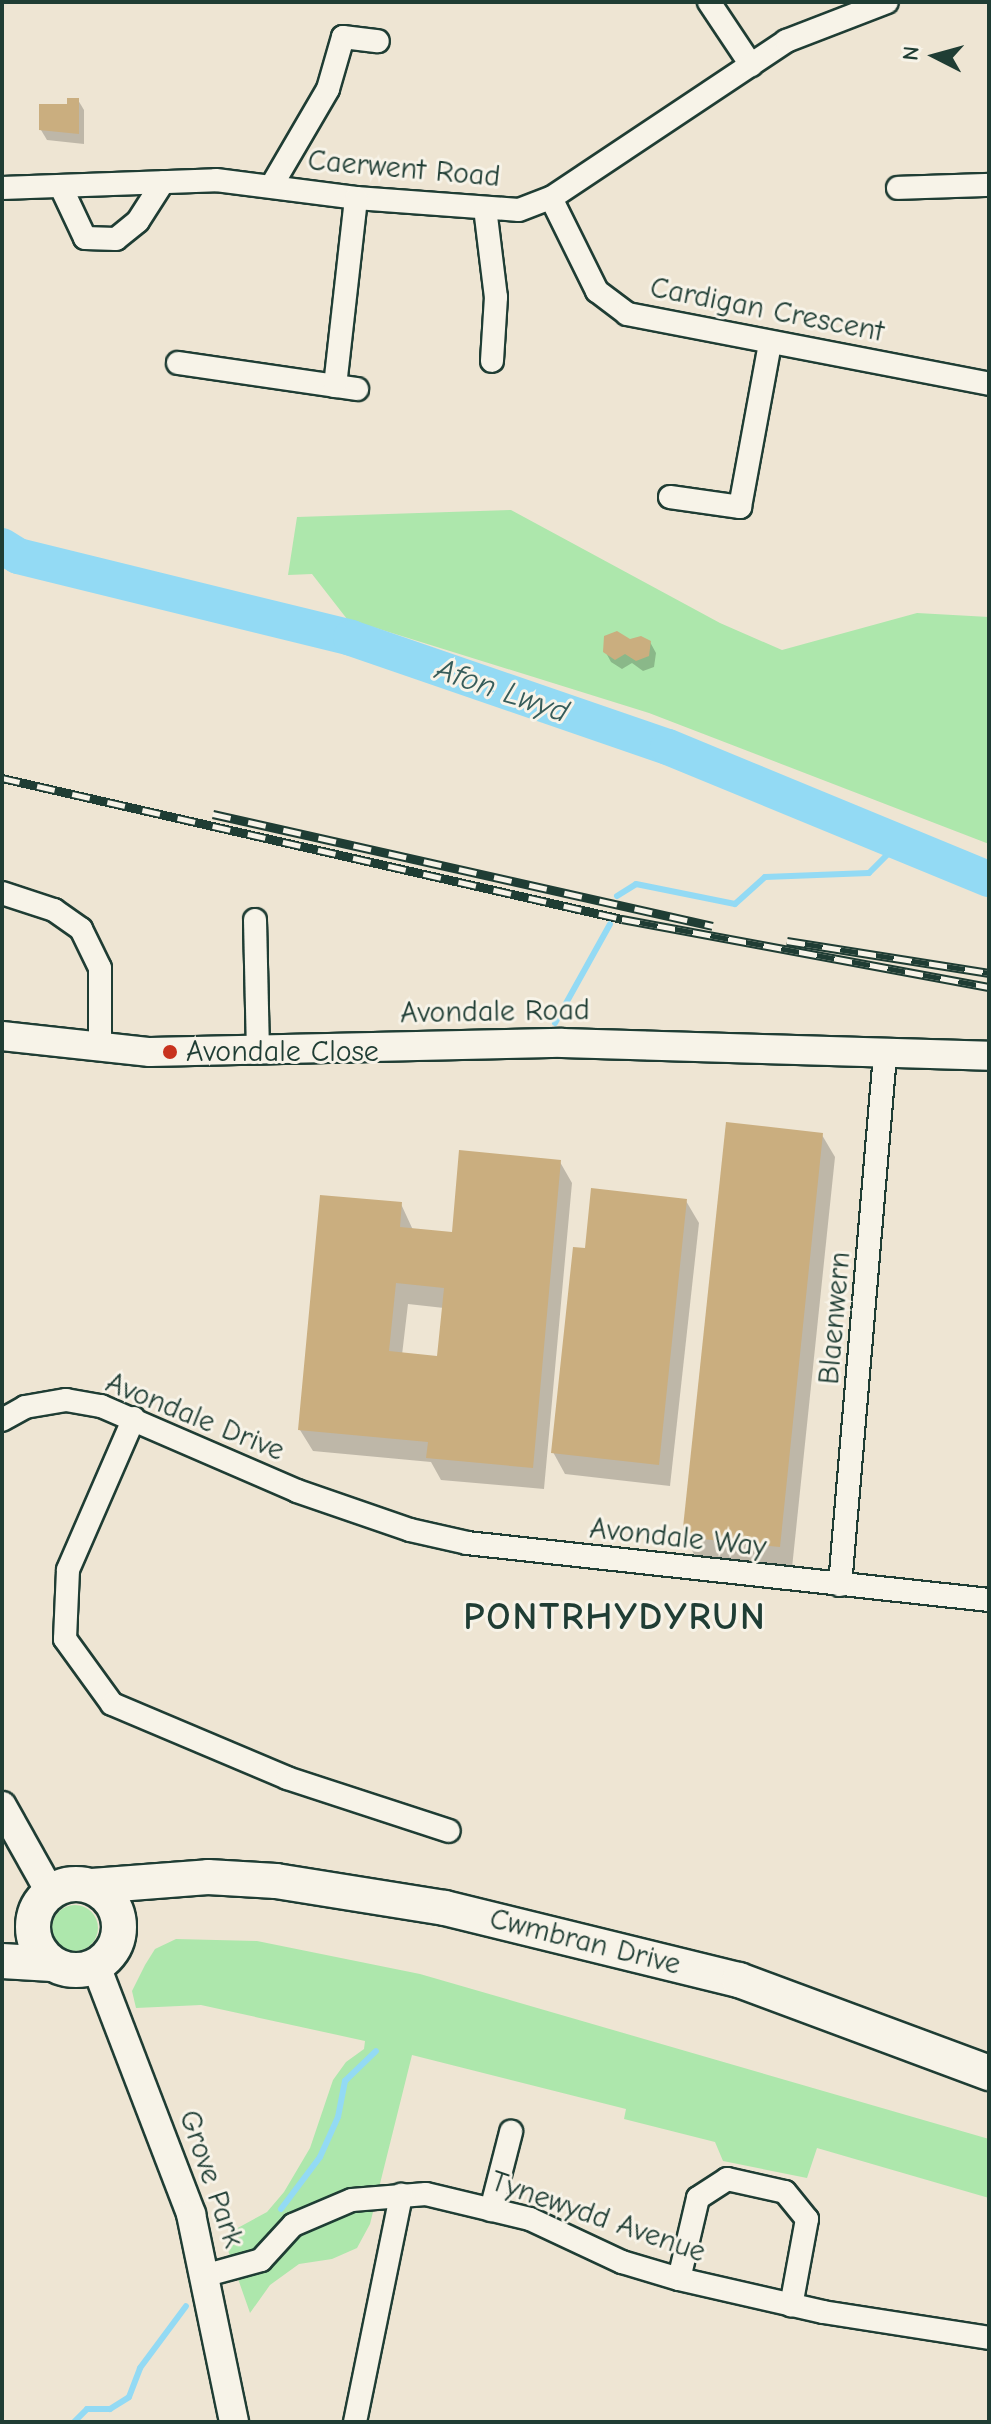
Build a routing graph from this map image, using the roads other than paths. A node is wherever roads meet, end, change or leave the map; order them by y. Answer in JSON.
{"nodes":[{"id":1,"x":709,"y":2,"type":"edge"},
{"id":2,"x":887,"y":2,"type":"edge"},
{"id":3,"x":378,"y":41,"type":"dead end"},
{"id":4,"x":751,"y":65,"type":"junction"},
{"id":5,"x":163,"y":182,"type":"junction"},
{"id":6,"x":272,"y":185,"type":"junction"},
{"id":7,"x":989,"y":185,"type":"edge"},
{"id":8,"x":61,"y":187,"type":"junction"},
{"id":9,"x":2,"y":188,"type":"edge"},
{"id":10,"x":898,"y":188,"type":"dead end"},
{"id":11,"x":356,"y":198,"type":"junction"},
{"id":12,"x":551,"y":198,"type":"junction"},
{"id":13,"x":485,"y":208,"type":"junction"},
{"id":14,"x":770,"y":344,"type":"junction"},
{"id":15,"x":492,"y":361,"type":"dead end"},
{"id":16,"x":178,"y":363,"type":"dead end"},
{"id":17,"x":989,"y":384,"type":"edge"},
{"id":18,"x":670,"y":497,"type":"dead end"},
{"id":19,"x":2,"y":893,"type":"edge"},
{"id":20,"x":255,"y":920,"type":"dead end"},
{"id":21,"x":2,"y":1036,"type":"edge"},
{"id":22,"x":100,"y":1048,"type":"junction"},
{"id":23,"x":258,"y":1049,"type":"junction"},
{"id":24,"x":885,"y":1055,"type":"junction"},
{"id":25,"x":989,"y":1056,"type":"edge"},
{"id":26,"x":134,"y":1418,"type":"junction"},
{"id":27,"x":2,"y":1420,"type":"edge"},
{"id":28,"x":364,"y":1515,"type":"joint"},
{"id":29,"x":840,"y":1585,"type":"junction"},
{"id":30,"x":989,"y":1600,"type":"edge"},
{"id":31,"x":2,"y":1806,"type":"edge"},
{"id":32,"x":449,"y":1831,"type":"dead end"},
{"id":33,"x":167,"y":1884,"type":"junction"},
{"id":34,"x":92,"y":1886,"type":"junction"},
{"id":35,"x":43,"y":1902,"type":"junction"},
{"id":36,"x":2,"y":1938,"type":"edge"},
{"id":37,"x":118,"y":1939,"type":"junction"},
{"id":38,"x":2,"y":1961,"type":"edge"},
{"id":39,"x":52,"y":1964,"type":"junction"},
{"id":40,"x":96,"y":1966,"type":"junction"},
{"id":41,"x":989,"y":2073,"type":"edge"},
{"id":42,"x":511,"y":2132,"type":"dead end"},
{"id":43,"x":401,"y":2195,"type":"junction"},
{"id":44,"x":491,"y":2210,"type":"junction"},
{"id":45,"x":207,"y":2275,"type":"junction"},
{"id":46,"x":679,"y":2279,"type":"junction"},
{"id":47,"x":791,"y":2306,"type":"junction"},
{"id":48,"x":989,"y":2338,"type":"edge"},
{"id":49,"x":234,"y":2422,"type":"edge"},
{"id":50,"x":355,"y":2422,"type":"edge"}],
"edges":[{"from":1,"to":4,"type":"street"},
{"from":2,"to":4,"type":"street","name":"Caerwent Road"},
{"from":3,"to":6,"type":"street"},
{"from":4,"to":12,"type":"street","name":"Caerwent Road"},
{"from":5,"to":6,"type":"street","name":"Caerwent Road"},
{"from":5,"to":8,"type":"street","name":"Caerwent Road"},
{"from":5,"to":8,"type":"street"},
{"from":6,"to":11,"type":"street","name":"Caerwent Road"},
{"from":7,"to":10,"type":"street"},
{"from":8,"to":9,"type":"street","name":"Caerwent Road"},
{"from":11,"to":13,"type":"street","name":"Caerwent Road"},
{"from":11,"to":16,"type":"street"},
{"from":12,"to":13,"type":"street","name":"Caerwent Road"},
{"from":12,"to":14,"type":"street","name":"Cardigan Crescent"},
{"from":13,"to":15,"type":"street"},
{"from":14,"to":17,"type":"street","name":"Cardigan Crescent"},
{"from":14,"to":18,"type":"street"},
{"from":19,"to":22,"type":"street"},
{"from":20,"to":23,"type":"street"},
{"from":21,"to":22,"type":"street","name":"Avondale Road"},
{"from":22,"to":23,"type":"street","name":"Avondale Road"},
{"from":23,"to":24,"type":"street","name":"Avondale Road"},
{"from":24,"to":25,"type":"street","name":"Avondale Road"},
{"from":24,"to":29,"type":"street","name":"Blaenwern"},
{"from":26,"to":27,"type":"street","name":"Avondale Drive"},
{"from":26,"to":28,"type":"street","name":"Avondale Drive"},
{"from":26,"to":32,"type":"street"},
{"from":28,"to":29,"type":"street","name":"Avondale Way"},
{"from":29,"to":30,"type":"street","name":"Avondale Way"},
{"from":31,"to":35,"type":"street"},
{"from":33,"to":34,"type":"main road","name":"Cwmbran Drive"},
{"from":33,"to":37,"type":"main road"},
{"from":33,"to":41,"type":"main road","name":"Cwmbran Drive"},
{"from":34,"to":35,"type":"main road"},
{"from":34,"to":37,"type":"main road"},
{"from":35,"to":36,"type":"main road"},
{"from":35,"to":39,"type":"main road"},
{"from":37,"to":40,"type":"main road"},
{"from":38,"to":39,"type":"main road"},
{"from":39,"to":40,"type":"main road"},
{"from":40,"to":45,"type":"street","name":"Grove Park"},
{"from":42,"to":44,"type":"street"},
{"from":43,"to":44,"type":"street","name":"Tynewydd Avenue"},
{"from":43,"to":45,"type":"street","name":"Tynewydd Avenue"},
{"from":43,"to":50,"type":"street"},
{"from":44,"to":46,"type":"street","name":"Tynewydd Avenue"},
{"from":45,"to":49,"type":"street","name":"Grove Park"},
{"from":46,"to":47,"type":"street","name":"Tynewydd Avenue"},
{"from":46,"to":47,"type":"street"},
{"from":47,"to":48,"type":"street","name":"Tynewydd Avenue"}]}
